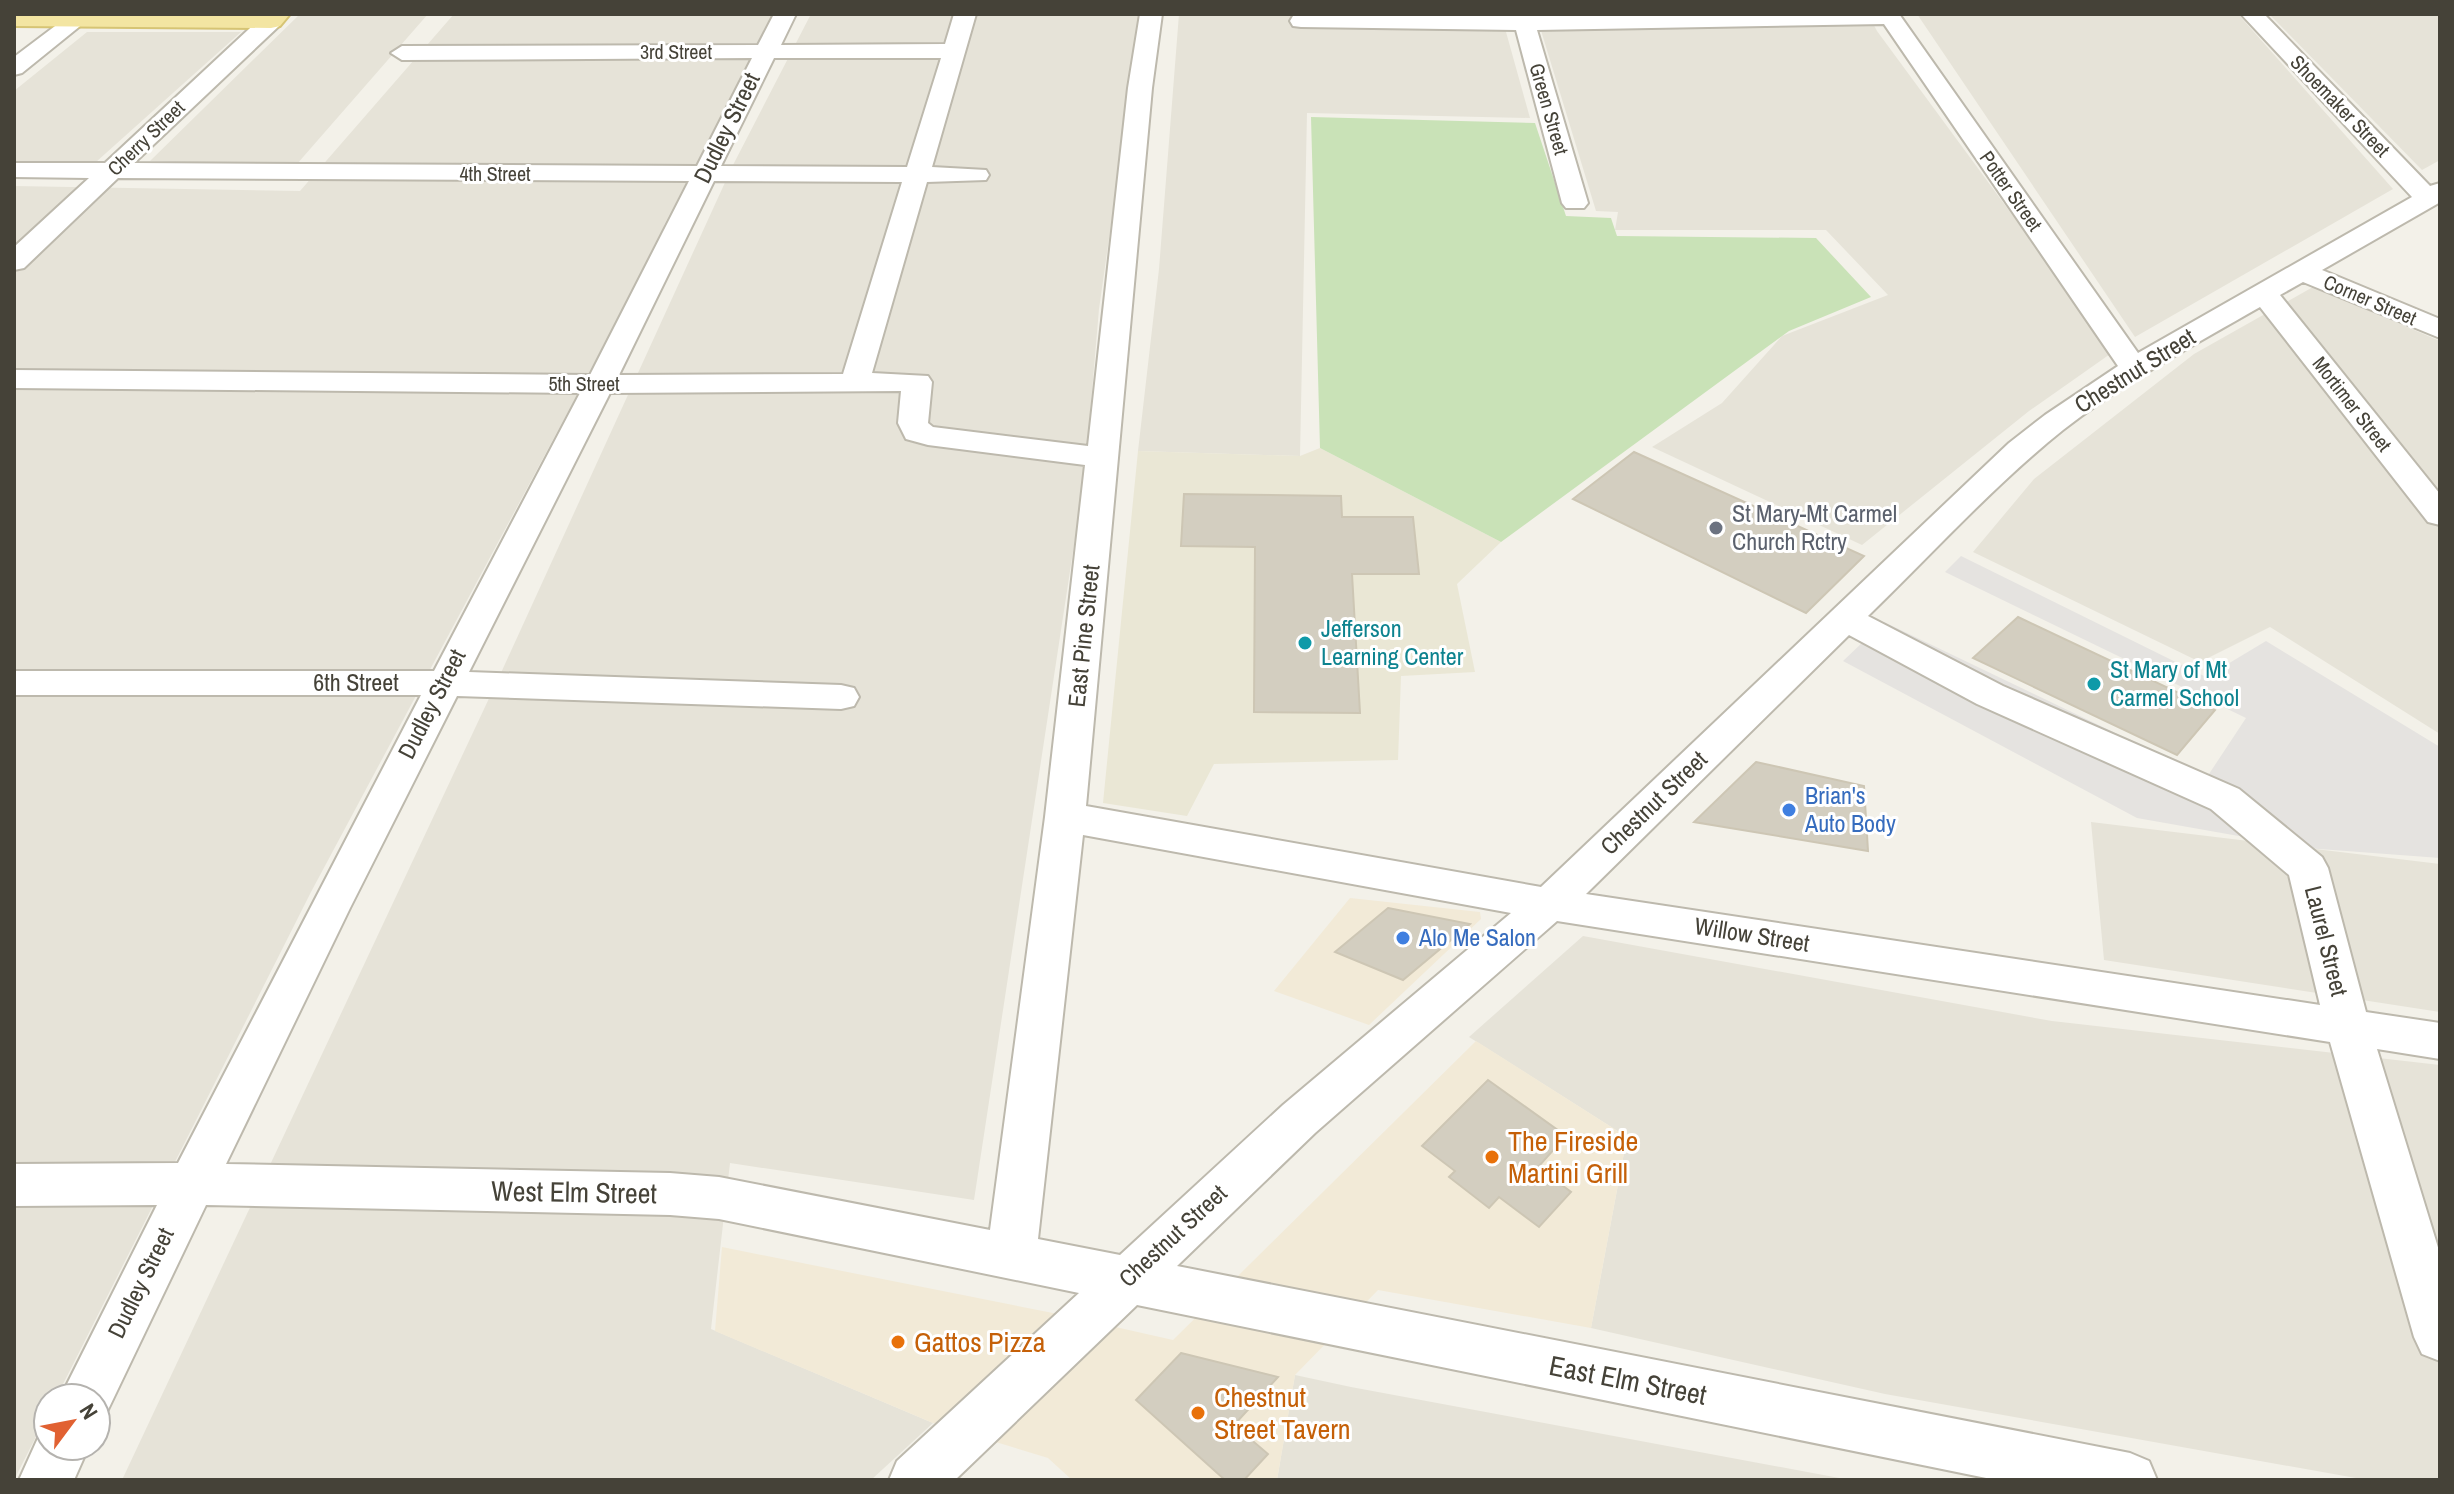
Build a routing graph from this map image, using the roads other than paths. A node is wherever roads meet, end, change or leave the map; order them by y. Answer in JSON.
{"nodes":[{"id":1,"x":785,"y":14,"type":"edge"},
{"id":2,"x":965,"y":14,"type":"edge"},
{"id":3,"x":1151,"y":14,"type":"edge"},
{"id":4,"x":2252,"y":14,"type":"edge"},
{"id":5,"x":81,"y":16,"type":"edge"},
{"id":6,"x":1889,"y":16,"type":"edge"},
{"id":7,"x":274,"y":17,"type":"edge"},
{"id":8,"x":14,"y":19,"type":"edge"},
{"id":9,"x":1524,"y":19,"type":"edge"},
{"id":10,"x":1301,"y":21,"type":"dead end"},
{"id":11,"x":951,"y":51,"type":"junction"},
{"id":12,"x":763,"y":52,"type":"junction"},
{"id":13,"x":402,"y":53,"type":"dead end"},
{"id":14,"x":14,"y":68,"type":"edge"},
{"id":15,"x":14,"y":170,"type":"edge"},
{"id":16,"x":112,"y":170,"type":"junction"},
{"id":17,"x":705,"y":175,"type":"junction"},
{"id":18,"x":916,"y":175,"type":"junction"},
{"id":19,"x":977,"y":175,"type":"dead end"},
{"id":20,"x":2434,"y":195,"type":"edge"},
{"id":21,"x":1575,"y":203,"type":"dead end"},
{"id":22,"x":14,"y":262,"type":"edge"},
{"id":23,"x":2300,"y":271,"type":"junction"},
{"id":24,"x":2264,"y":293,"type":"junction"},
{"id":25,"x":2440,"y":329,"type":"edge"},
{"id":26,"x":2134,"y":368,"type":"junction"},
{"id":27,"x":14,"y":379,"type":"edge"},
{"id":28,"x":855,"y":382,"type":"junction"},
{"id":29,"x":600,"y":384,"type":"junction"},
{"id":30,"x":1101,"y":457,"type":"junction"},
{"id":31,"x":2440,"y":515,"type":"edge"},
{"id":32,"x":1846,"y":619,"type":"junction"},
{"id":33,"x":14,"y":683,"type":"edge"},
{"id":34,"x":443,"y":683,"type":"junction"},
{"id":35,"x":841,"y":697,"type":"dead end"},
{"id":36,"x":1065,"y":817,"type":"junction"},
{"id":37,"x":1549,"y":904,"type":"junction"},
{"id":38,"x":2348,"y":1027,"type":"junction"},
{"id":39,"x":2440,"y":1041,"type":"edge"},
{"id":40,"x":190,"y":1184,"type":"junction"},
{"id":41,"x":14,"y":1185,"type":"edge"},
{"id":42,"x":1011,"y":1257,"type":"junction"},
{"id":43,"x":1126,"y":1280,"type":"junction"},
{"id":44,"x":2440,"y":1337,"type":"edge"},
{"id":45,"x":94,"y":1382,"type":"edge"},
{"id":46,"x":916,"y":1480,"type":"edge"},
{"id":47,"x":2130,"y":1480,"type":"edge"}],
"edges":[{"from":1,"to":12,"type":"street","name":"Dudley Street"},
{"from":2,"to":11,"type":"street"},
{"from":3,"to":30,"type":"street","name":"East Pine Street"},
{"from":4,"to":20,"type":"street","name":"Shoemaker Street"},
{"from":5,"to":7,"type":"main road"},
{"from":5,"to":8,"type":"main road"},
{"from":5,"to":14,"type":"street"},
{"from":6,"to":9,"type":"street"},
{"from":6,"to":26,"type":"street","name":"Potter Street"},
{"from":7,"to":16,"type":"street","name":"Cherry Street"},
{"from":9,"to":10,"type":"street"},
{"from":9,"to":21,"type":"street","name":"Green Street"},
{"from":11,"to":12,"type":"street","name":"3rd Street"},
{"from":11,"to":18,"type":"street"},
{"from":12,"to":13,"type":"street","name":"3rd Street"},
{"from":12,"to":17,"type":"street","name":"Dudley Street"},
{"from":15,"to":16,"type":"street","name":"4th Street"},
{"from":16,"to":17,"type":"street","name":"4th Street"},
{"from":16,"to":22,"type":"street","name":"Cherry Street"},
{"from":17,"to":18,"type":"street","name":"4th Street"},
{"from":17,"to":29,"type":"street","name":"Dudley Street"},
{"from":18,"to":19,"type":"street","name":"4th Street"},
{"from":18,"to":28,"type":"street"},
{"from":20,"to":23,"type":"street","name":"Chestnut Street"},
{"from":23,"to":24,"type":"street","name":"Chestnut Street"},
{"from":23,"to":25,"type":"street","name":"Corner Street"},
{"from":24,"to":26,"type":"street","name":"Chestnut Street"},
{"from":24,"to":31,"type":"street","name":"Mortimer Street"},
{"from":26,"to":32,"type":"street","name":"Chestnut Street"},
{"from":27,"to":29,"type":"street","name":"5th Street"},
{"from":28,"to":29,"type":"street","name":"5th Street"},
{"from":28,"to":30,"type":"street","name":"5th Street"},
{"from":29,"to":34,"type":"street","name":"Dudley Street"},
{"from":30,"to":36,"type":"street","name":"East Pine Street"},
{"from":32,"to":37,"type":"street","name":"Chestnut Street"},
{"from":32,"to":38,"type":"street","name":"Laurel Street"},
{"from":33,"to":34,"type":"street","name":"6th Street"},
{"from":34,"to":35,"type":"street","name":"6th Street"},
{"from":34,"to":40,"type":"street","name":"Dudley Street"},
{"from":36,"to":37,"type":"street","name":"Willow Street"},
{"from":36,"to":42,"type":"street","name":"East Pine Street"},
{"from":37,"to":38,"type":"street","name":"Willow Street"},
{"from":37,"to":43,"type":"street","name":"Chestnut Street"},
{"from":38,"to":39,"type":"street","name":"Willow Street"},
{"from":38,"to":44,"type":"street","name":"Laurel Street"},
{"from":40,"to":41,"type":"street","name":"West Elm Street"},
{"from":40,"to":42,"type":"street","name":"West Elm Street"},
{"from":40,"to":45,"type":"street","name":"Dudley Street"},
{"from":42,"to":43,"type":"street","name":"West Elm Street"},
{"from":43,"to":46,"type":"street","name":"Chestnut Street"},
{"from":43,"to":47,"type":"street","name":"East Elm Street"}]}
